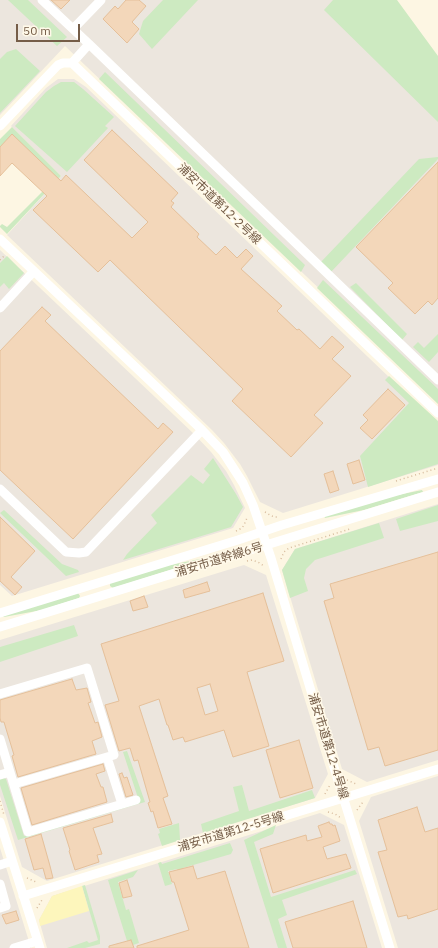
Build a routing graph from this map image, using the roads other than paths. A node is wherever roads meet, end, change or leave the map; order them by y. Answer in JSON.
{"nodes":[{"id":1,"x":42,"y":0,"type":"edge"},
{"id":2,"x":101,"y":0,"type":"edge"},
{"id":3,"x":73,"y":29,"type":"junction"},
{"id":4,"x":89,"y":44,"type":"junction"},
{"id":5,"x":72,"y":63,"type":"junction"},
{"id":6,"x":0,"y":126,"type":"edge"},
{"id":7,"x":0,"y":238,"type":"edge"},
{"id":8,"x":34,"y":271,"type":"junction"},
{"id":9,"x":0,"y":308,"type":"edge"},
{"id":10,"x":438,"y":380,"type":"edge"},
{"id":11,"x":438,"y":413,"type":"edge"},
{"id":12,"x":202,"y":430,"type":"junction"},
{"id":13,"x":438,"y":479,"type":"edge"},
{"id":14,"x":0,"y":489,"type":"edge"},
{"id":15,"x":438,"y":492,"type":"edge"},
{"id":16,"x":262,"y":532,"type":"junction"},
{"id":17,"x":266,"y":545,"type":"junction"},
{"id":18,"x":0,"y":613,"type":"edge"},
{"id":19,"x":0,"y":627,"type":"edge"},
{"id":20,"x":0,"y":694,"type":"edge"},
{"id":21,"x":0,"y":739,"type":"edge"},
{"id":22,"x":107,"y":757,"type":"junction"},
{"id":23,"x":438,"y":769,"type":"edge"},
{"id":24,"x":10,"y":772,"type":"junction"},
{"id":25,"x":0,"y":775,"type":"edge"},
{"id":26,"x":14,"y":784,"type":"junction"},
{"id":27,"x":344,"y":798,"type":"junction"},
{"id":28,"x":136,"y":800,"type":"dead end"},
{"id":29,"x":122,"y":804,"type":"junction"},
{"id":30,"x":0,"y":822,"type":"edge"},
{"id":31,"x":12,"y":861,"type":"junction"},
{"id":32,"x":0,"y":864,"type":"edge"},
{"id":33,"x":0,"y":884,"type":"edge"},
{"id":34,"x":23,"y":896,"type":"junction"},
{"id":35,"x":0,"y":908,"type":"edge"},
{"id":36,"x":38,"y":945,"type":"edge"},
{"id":37,"x":14,"y":948,"type":"edge"},
{"id":38,"x":390,"y":948,"type":"edge"}],
"edges":[{"from":1,"to":3,"type":"street"},
{"from":2,"to":3,"type":"street"},
{"from":3,"to":4,"type":"street"},
{"from":4,"to":5,"type":"street"},
{"from":4,"to":10,"type":"street"},
{"from":5,"to":6,"type":"street"},
{"from":5,"to":11,"type":"street","name":"浦安市道第12-2号線"},
{"from":7,"to":8,"type":"street"},
{"from":8,"to":9,"type":"street"},
{"from":8,"to":12,"type":"street"},
{"from":12,"to":14,"type":"street"},
{"from":12,"to":16,"type":"street"},
{"from":13,"to":16,"type":"street","name":"浦安市道幹線6号"},
{"from":15,"to":17,"type":"street","name":"浦安市道幹線6号"},
{"from":16,"to":17,"type":"street"},
{"from":16,"to":18,"type":"street","name":"浦安市道幹線6号"},
{"from":17,"to":19,"type":"street","name":"浦安市道幹線6号"},
{"from":17,"to":27,"type":"street","name":"浦安市道第12-4号線"},
{"from":20,"to":22,"type":"street"},
{"from":21,"to":24,"type":"street"},
{"from":22,"to":26,"type":"street"},
{"from":22,"to":29,"type":"street"},
{"from":23,"to":27,"type":"street","name":"浦安市道第12-5号線"},
{"from":24,"to":25,"type":"street"},
{"from":24,"to":26,"type":"street"},
{"from":26,"to":29,"type":"street"},
{"from":27,"to":34,"type":"street","name":"浦安市道第12-5号線"},
{"from":27,"to":38,"type":"street","name":"浦安市道第12-4号線"},
{"from":28,"to":29,"type":"street"},
{"from":30,"to":31,"type":"street"},
{"from":31,"to":32,"type":"street"},
{"from":31,"to":34,"type":"street"},
{"from":33,"to":35,"type":"street"},
{"from":34,"to":36,"type":"street"},
{"from":36,"to":37,"type":"street"}]}
